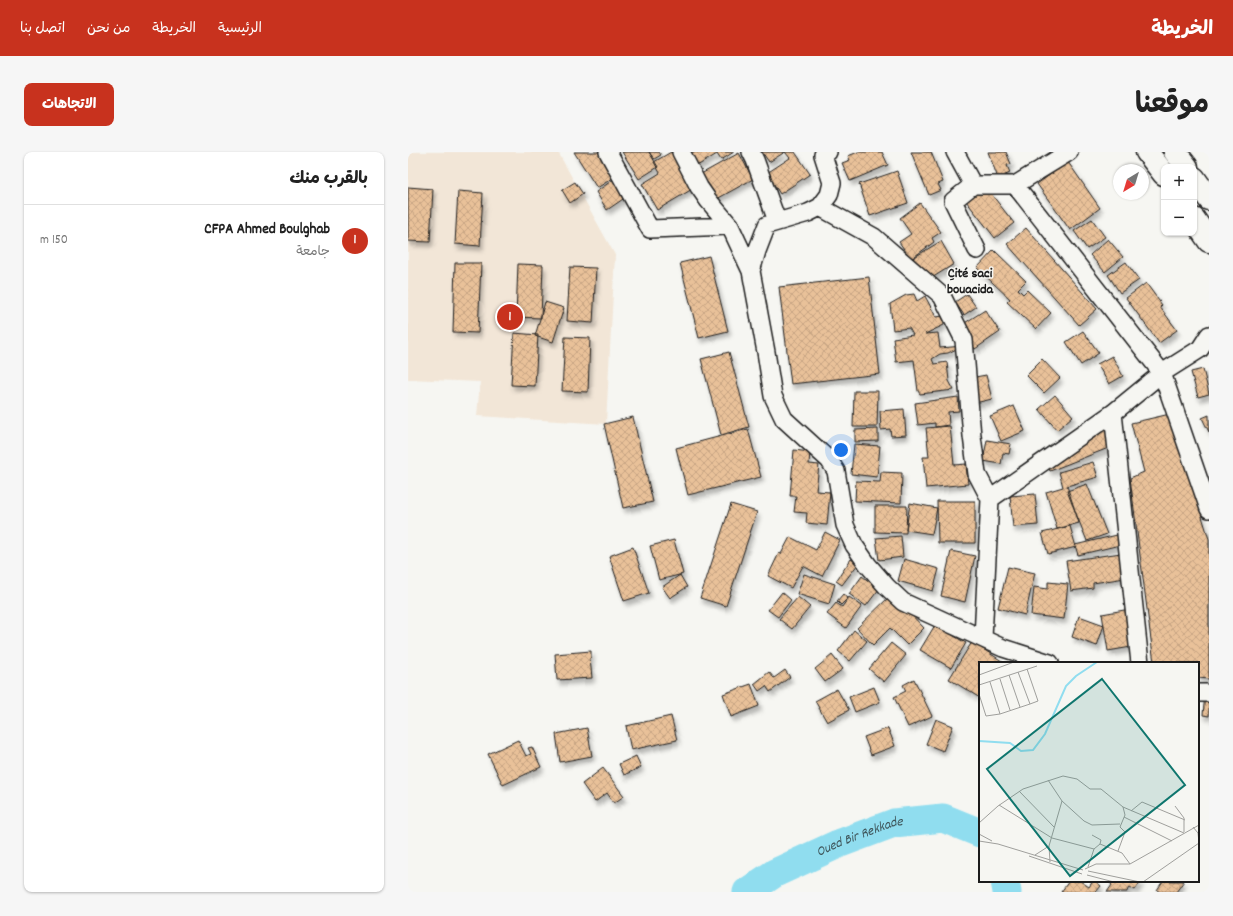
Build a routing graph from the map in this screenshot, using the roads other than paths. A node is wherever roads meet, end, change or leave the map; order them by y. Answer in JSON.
{"nodes":[{"id":1,"x":608,"y":152,"type":"edge"},
{"id":2,"x":680,"y":152,"type":"edge"},
{"id":3,"x":751,"y":152,"type":"edge"},
{"id":4,"x":828,"y":152,"type":"edge"},
{"id":5,"x":955,"y":152,"type":"edge"},
{"id":6,"x":1069,"y":152,"type":"edge"},
{"id":7,"x":1147,"y":152,"type":"edge"},
{"id":8,"x":1175,"y":152,"type":"edge"},
{"id":9,"x":1185,"y":164,"type":"edge"},
{"id":10,"x":1161,"y":170,"type":"edge"},
{"id":11,"x":1197,"y":182,"type":"edge"},
{"id":12,"x":973,"y":185,"type":"junction"},
{"id":13,"x":1015,"y":185,"type":"junction"},
{"id":14,"x":1209,"y":199,"type":"edge"},
{"id":15,"x":820,"y":207,"type":"junction"},
{"id":16,"x":777,"y":221,"type":"junction"},
{"id":17,"x":1197,"y":223,"type":"edge"},
{"id":18,"x":730,"y":226,"type":"junction"},
{"id":19,"x":1209,"y":241,"type":"edge"},
{"id":20,"x":977,"y":250,"type":"dead end"},
{"id":21,"x":751,"y":271,"type":"junction"},
{"id":22,"x":1206,"y":345,"type":"edge"},
{"id":23,"x":1162,"y":373,"type":"junction"},
{"id":24,"x":1113,"y":413,"type":"junction"},
{"id":25,"x":990,"y":499,"type":"junction"},
{"id":26,"x":1209,"y":508,"type":"edge"},
{"id":27,"x":983,"y":638,"type":"junction"},
{"id":28,"x":1047,"y":662,"type":"edge"},
{"id":29,"x":1140,"y":662,"type":"edge"}],
"edges":[{"from":1,"to":18,"type":"street"},
{"from":2,"to":18,"type":"street"},
{"from":3,"to":16,"type":"street"},
{"from":4,"to":15,"type":"street"},
{"from":5,"to":12,"type":"street"},
{"from":6,"to":13,"type":"street"},
{"from":7,"to":10,"type":"main road"},
{"from":8,"to":9,"type":"main road"},
{"from":11,"to":14,"type":"main road"},
{"from":12,"to":13,"type":"street"},
{"from":12,"to":20,"type":"street"},
{"from":13,"to":23,"type":"street"},
{"from":15,"to":16,"type":"street"},
{"from":15,"to":25,"type":"street"},
{"from":16,"to":21,"type":"street"},
{"from":17,"to":19,"type":"main road"},
{"from":18,"to":21,"type":"street"},
{"from":21,"to":27,"type":"street"},
{"from":22,"to":23,"type":"street"},
{"from":23,"to":24,"type":"street"},
{"from":23,"to":26,"type":"street"},
{"from":24,"to":25,"type":"street"},
{"from":24,"to":29,"type":"street"},
{"from":25,"to":27,"type":"street"},
{"from":27,"to":28,"type":"street"}]}
